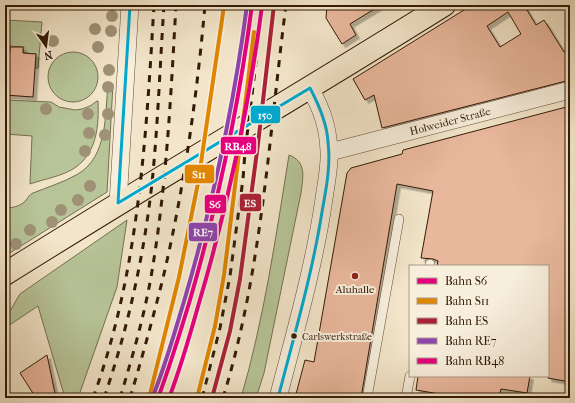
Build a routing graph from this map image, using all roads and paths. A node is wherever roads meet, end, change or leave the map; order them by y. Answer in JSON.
{"nodes":[{"id":1,"x":130,"y":5,"type":"edge"},
{"id":2,"x":444,"y":5,"type":"edge"},
{"id":3,"x":310,"y":88,"type":"junction"},
{"id":4,"x":570,"y":90,"type":"edge"},
{"id":5,"x":330,"y":152,"type":"junction"},
{"id":6,"x":118,"y":203,"type":"junction"},
{"id":7,"x":399,"y":219,"type":"dead end"},
{"id":8,"x":5,"y":274,"type":"edge"},
{"id":9,"x":410,"y":377,"type":"edge"},
{"id":10,"x":278,"y":398,"type":"edge"},
{"id":11,"x":366,"y":398,"type":"edge"},
{"id":12,"x":406,"y":398,"type":"edge"}],
"edges":[{"from":1,"to":6,"type":"street"},
{"from":2,"to":3,"type":"main road"},
{"from":3,"to":5,"type":"street"},
{"from":3,"to":6,"type":"main road"},
{"from":4,"to":5,"type":"street","name":"Holweider Straße"},
{"from":5,"to":10,"type":"street"},
{"from":6,"to":8,"type":"main road"},
{"from":7,"to":11,"type":"lane"},
{"from":9,"to":12,"type":"lane"}]}
